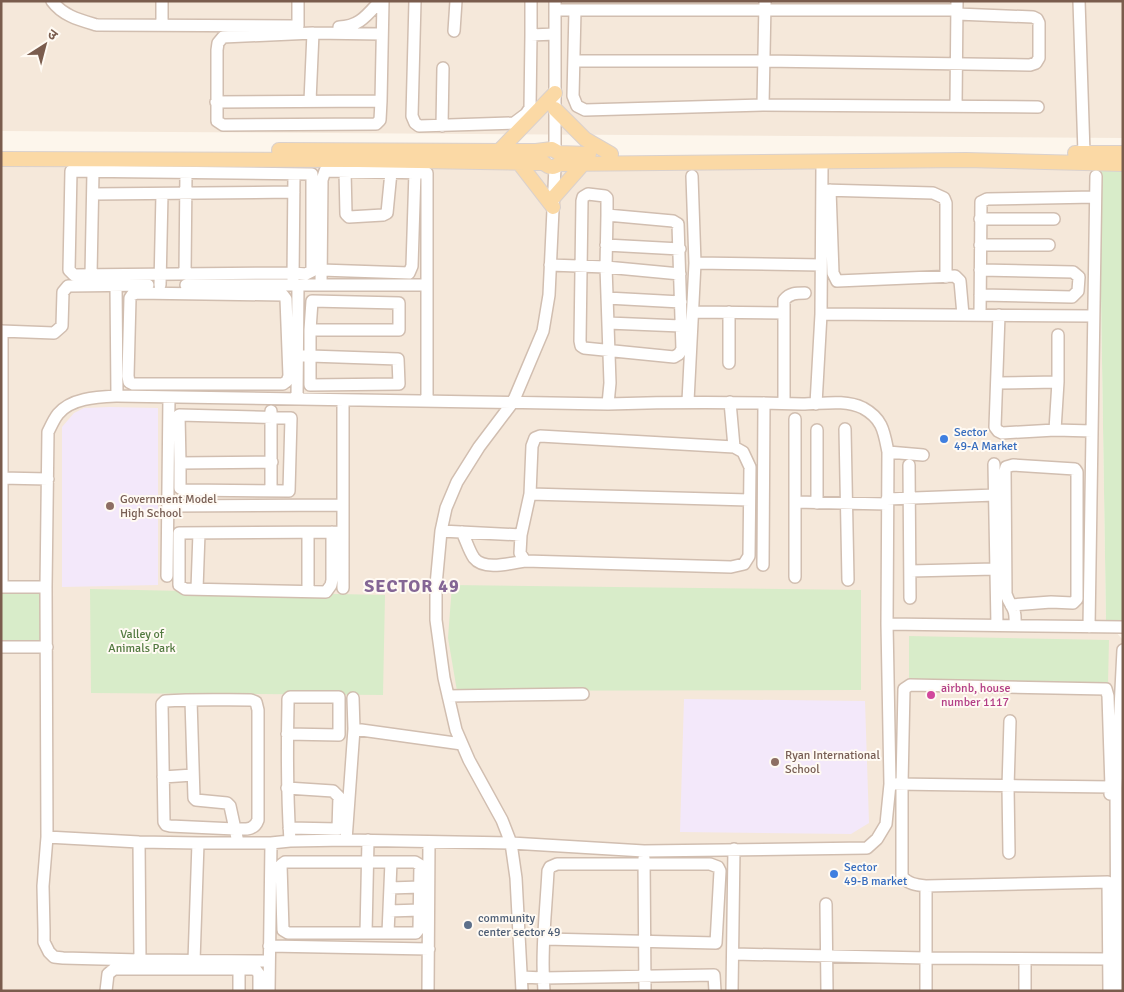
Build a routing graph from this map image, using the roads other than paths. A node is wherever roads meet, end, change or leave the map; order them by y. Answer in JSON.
{"nodes":[{"id":1,"x":52,"y":1,"type":"edge"},
{"id":2,"x":162,"y":1,"type":"edge"},
{"id":3,"x":298,"y":1,"type":"edge"},
{"id":4,"x":382,"y":1,"type":"edge"},
{"id":5,"x":415,"y":1,"type":"edge"},
{"id":6,"x":456,"y":1,"type":"edge"},
{"id":7,"x":531,"y":1,"type":"edge"},
{"id":8,"x":1079,"y":1,"type":"edge"},
{"id":9,"x":765,"y":5,"type":"edge"},
{"id":10,"x":555,"y":6,"type":"edge"},
{"id":11,"x":588,"y":6,"type":"edge"},
{"id":12,"x":957,"y":8,"type":"edge"},
{"id":13,"x":576,"y":10,"type":"junction"},
{"id":14,"x":162,"y":25,"type":"junction"},
{"id":15,"x":298,"y":26,"type":"junction"},
{"id":16,"x":454,"y":31,"type":"dead end"},
{"id":17,"x":312,"y":32,"type":"junction"},
{"id":18,"x":382,"y":34,"type":"junction"},
{"id":19,"x":555,"y":34,"type":"junction"},
{"id":20,"x":531,"y":35,"type":"junction"},
{"id":21,"x":574,"y":61,"type":"junction"},
{"id":22,"x":764,"y":61,"type":"junction"},
{"id":23,"x":957,"y":65,"type":"junction"},
{"id":24,"x":443,"y":68,"type":"dead end"},
{"id":25,"x":555,"y":93,"type":"junction"},
{"id":26,"x":310,"y":101,"type":"junction"},
{"id":27,"x":381,"y":101,"type":"junction"},
{"id":28,"x":216,"y":102,"type":"junction"},
{"id":29,"x":763,"y":105,"type":"junction"},
{"id":30,"x":956,"y":106,"type":"junction"},
{"id":31,"x":1038,"y":107,"type":"dead end"},
{"id":32,"x":555,"y":109,"type":"junction"},
{"id":33,"x":442,"y":126,"type":"junction"},
{"id":34,"x":1,"y":151,"type":"edge"},
{"id":35,"x":499,"y":151,"type":"junction"},
{"id":36,"x":1084,"y":153,"type":"junction"},
{"id":37,"x":1123,"y":153,"type":"edge"},
{"id":38,"x":611,"y":154,"type":"junction"},
{"id":39,"x":553,"y":158,"type":"junction"},
{"id":40,"x":1,"y":159,"type":"edge"},
{"id":41,"x":519,"y":163,"type":"junction"},
{"id":42,"x":583,"y":164,"type":"junction"},
{"id":43,"x":1123,"y":164,"type":"edge"},
{"id":44,"x":822,"y":168,"type":"dead end"},
{"id":45,"x":345,"y":171,"type":"junction"},
{"id":46,"x":93,"y":172,"type":"junction"},
{"id":47,"x":391,"y":172,"type":"junction"},
{"id":48,"x":415,"y":172,"type":"junction"},
{"id":49,"x":186,"y":173,"type":"junction"},
{"id":50,"x":294,"y":174,"type":"junction"},
{"id":51,"x":692,"y":176,"type":"dead end"},
{"id":52,"x":1096,"y":176,"type":"dead end"},
{"id":53,"x":826,"y":190,"type":"junction"},
{"id":54,"x":294,"y":192,"type":"junction"},
{"id":55,"x":93,"y":194,"type":"junction"},
{"id":56,"x":162,"y":194,"type":"junction"},
{"id":57,"x":186,"y":194,"type":"junction"},
{"id":58,"x":1095,"y":198,"type":"junction"},
{"id":59,"x":554,"y":202,"type":"junction"},
{"id":60,"x":607,"y":215,"type":"junction"},
{"id":61,"x":980,"y":219,"type":"junction"},
{"id":62,"x":1054,"y":219,"type":"dead end"},
{"id":63,"x":606,"y":245,"type":"junction"},
{"id":64,"x":980,"y":245,"type":"junction"},
{"id":65,"x":1049,"y":245,"type":"dead end"},
{"id":66,"x":680,"y":249,"type":"junction"},
{"id":67,"x":695,"y":263,"type":"junction"},
{"id":68,"x":550,"y":265,"type":"junction"},
{"id":69,"x":821,"y":265,"type":"junction"},
{"id":70,"x":581,"y":266,"type":"junction"},
{"id":71,"x":606,"y":267,"type":"junction"},
{"id":72,"x":321,"y":270,"type":"junction"},
{"id":73,"x":980,"y":270,"type":"junction"},
{"id":74,"x":293,"y":273,"type":"junction"},
{"id":75,"x":185,"y":274,"type":"junction"},
{"id":76,"x":680,"y":274,"type":"junction"},
{"id":77,"x":91,"y":275,"type":"junction"},
{"id":78,"x":946,"y":276,"type":"junction"},
{"id":79,"x":160,"y":280,"type":"junction"},
{"id":80,"x":116,"y":286,"type":"junction"},
{"id":81,"x":296,"y":286,"type":"junction"},
{"id":82,"x":320,"y":286,"type":"junction"},
{"id":83,"x":427,"y":286,"type":"junction"},
{"id":84,"x":805,"y":293,"type":"dead end"},
{"id":85,"x":980,"y":295,"type":"junction"},
{"id":86,"x":607,"y":298,"type":"junction"},
{"id":87,"x":681,"y":302,"type":"junction"},
{"id":88,"x":692,"y":312,"type":"junction"},
{"id":89,"x":729,"y":312,"type":"junction"},
{"id":90,"x":784,"y":312,"type":"junction"},
{"id":91,"x":821,"y":314,"type":"junction"},
{"id":92,"x":963,"y":315,"type":"junction"},
{"id":93,"x":980,"y":315,"type":"junction"},
{"id":94,"x":999,"y":315,"type":"junction"},
{"id":95,"x":1093,"y":316,"type":"junction"},
{"id":96,"x":608,"y":323,"type":"junction"},
{"id":97,"x":681,"y":326,"type":"junction"},
{"id":98,"x":310,"y":330,"type":"junction"},
{"id":99,"x":2,"y":331,"type":"edge"},
{"id":100,"x":1058,"y":335,"type":"dead end"},
{"id":101,"x":609,"y":352,"type":"junction"},
{"id":102,"x":298,"y":356,"type":"junction"},
{"id":103,"x":310,"y":356,"type":"junction"},
{"id":104,"x":729,"y":362,"type":"dead end"},
{"id":105,"x":1058,"y":382,"type":"junction"},
{"id":106,"x":254,"y":383,"type":"junction"},
{"id":107,"x":998,"y":383,"type":"junction"},
{"id":108,"x":2,"y":387,"type":"edge"},
{"id":109,"x":117,"y":396,"type":"junction"},
{"id":110,"x":169,"y":397,"type":"junction"},
{"id":111,"x":255,"y":398,"type":"junction"},
{"id":112,"x":271,"y":399,"type":"junction"},
{"id":113,"x":297,"y":399,"type":"junction"},
{"id":114,"x":343,"y":400,"type":"junction"},
{"id":115,"x":427,"y":401,"type":"junction"},
{"id":116,"x":688,"y":401,"type":"junction"},
{"id":117,"x":513,"y":402,"type":"junction"},
{"id":118,"x":730,"y":402,"type":"junction"},
{"id":119,"x":764,"y":403,"type":"junction"},
{"id":120,"x":784,"y":403,"type":"junction"},
{"id":121,"x":608,"y":404,"type":"junction"},
{"id":122,"x":816,"y":404,"type":"junction"},
{"id":123,"x":271,"y":417,"type":"junction"},
{"id":124,"x":795,"y":419,"type":"dead end"},
{"id":125,"x":845,"y":429,"type":"dead end"},
{"id":126,"x":817,"y":430,"type":"dead end"},
{"id":127,"x":1055,"y":430,"type":"junction"},
{"id":128,"x":2,"y":431,"type":"edge"},
{"id":129,"x":1092,"y":431,"type":"junction"},
{"id":130,"x":734,"y":447,"type":"junction"},
{"id":131,"x":888,"y":452,"type":"junction"},
{"id":132,"x":923,"y":455,"type":"dead end"},
{"id":133,"x":272,"y":462,"type":"junction"},
{"id":134,"x":180,"y":463,"type":"junction"},
{"id":135,"x":994,"y":464,"type":"dead end"},
{"id":136,"x":909,"y":465,"type":"dead end"},
{"id":137,"x":2,"y":478,"type":"edge"},
{"id":138,"x":48,"y":479,"type":"junction"},
{"id":139,"x":271,"y":490,"type":"junction"},
{"id":140,"x":530,"y":494,"type":"junction"},
{"id":141,"x":994,"y":495,"type":"junction"},
{"id":142,"x":910,"y":498,"type":"junction"},
{"id":143,"x":748,"y":500,"type":"junction"},
{"id":144,"x":887,"y":501,"type":"junction"},
{"id":145,"x":796,"y":502,"type":"junction"},
{"id":146,"x":817,"y":502,"type":"junction"},
{"id":147,"x":846,"y":504,"type":"junction"},
{"id":148,"x":343,"y":505,"type":"junction"},
{"id":149,"x":168,"y":506,"type":"junction"},
{"id":150,"x":2,"y":526,"type":"edge"},
{"id":151,"x":441,"y":531,"type":"junction"},
{"id":152,"x":308,"y":532,"type":"junction"},
{"id":153,"x":337,"y":532,"type":"junction"},
{"id":154,"x":462,"y":532,"type":"junction"},
{"id":155,"x":199,"y":533,"type":"junction"},
{"id":156,"x":521,"y":535,"type":"junction"},
{"id":157,"x":525,"y":561,"type":"junction"},
{"id":158,"x":763,"y":565,"type":"dead end"},
{"id":159,"x":995,"y":569,"type":"junction"},
{"id":160,"x":910,"y":571,"type":"junction"},
{"id":161,"x":167,"y":576,"type":"dead end"},
{"id":162,"x":795,"y":576,"type":"dead end"},
{"id":163,"x":848,"y":580,"type":"dead end"},
{"id":164,"x":2,"y":587,"type":"edge"},
{"id":165,"x":46,"y":587,"type":"junction"},
{"id":166,"x":343,"y":588,"type":"dead end"},
{"id":167,"x":197,"y":589,"type":"junction"},
{"id":168,"x":308,"y":591,"type":"junction"},
{"id":169,"x":910,"y":598,"type":"dead end"},
{"id":170,"x":1012,"y":605,"type":"junction"},
{"id":171,"x":887,"y":624,"type":"junction"},
{"id":172,"x":1015,"y":624,"type":"junction"},
{"id":173,"x":997,"y":625,"type":"junction"},
{"id":174,"x":1090,"y":627,"type":"junction"},
{"id":175,"x":1123,"y":627,"type":"edge"},
{"id":176,"x":1,"y":647,"type":"edge"},
{"id":177,"x":47,"y":647,"type":"junction"},
{"id":178,"x":1123,"y":650,"type":"edge"},
{"id":179,"x":583,"y":694,"type":"dead end"},
{"id":180,"x":448,"y":696,"type":"junction"},
{"id":181,"x":353,"y":698,"type":"dead end"},
{"id":182,"x":191,"y":700,"type":"junction"},
{"id":183,"x":1010,"y":721,"type":"dead end"},
{"id":184,"x":354,"y":729,"type":"junction"},
{"id":185,"x":288,"y":734,"type":"junction"},
{"id":186,"x":462,"y":744,"type":"junction"},
{"id":187,"x":193,"y":775,"type":"junction"},
{"id":188,"x":163,"y":777,"type":"junction"},
{"id":189,"x":890,"y":784,"type":"junction"},
{"id":190,"x":902,"y":784,"type":"junction"},
{"id":191,"x":1008,"y":787,"type":"junction"},
{"id":192,"x":1111,"y":787,"type":"junction"},
{"id":193,"x":287,"y":788,"type":"junction"},
{"id":194,"x":289,"y":828,"type":"junction"},
{"id":195,"x":235,"y":829,"type":"junction"},
{"id":196,"x":47,"y":837,"type":"junction"},
{"id":197,"x":290,"y":840,"type":"junction"},
{"id":198,"x":346,"y":840,"type":"junction"},
{"id":199,"x":368,"y":840,"type":"junction"},
{"id":200,"x":139,"y":842,"type":"junction"},
{"id":201,"x":238,"y":842,"type":"junction"},
{"id":202,"x":429,"y":842,"type":"junction"},
{"id":203,"x":198,"y":843,"type":"junction"},
{"id":204,"x":271,"y":843,"type":"junction"},
{"id":205,"x":511,"y":843,"type":"junction"},
{"id":206,"x":734,"y":849,"type":"junction"},
{"id":207,"x":644,"y":851,"type":"junction"},
{"id":208,"x":1008,"y":853,"type":"dead end"},
{"id":209,"x":367,"y":862,"type":"junction"},
{"id":210,"x":391,"y":862,"type":"junction"},
{"id":211,"x":644,"y":864,"type":"junction"},
{"id":212,"x":1112,"y":882,"type":"junction"},
{"id":213,"x":926,"y":886,"type":"junction"},
{"id":214,"x":420,"y":887,"type":"junction"},
{"id":215,"x":390,"y":888,"type":"junction"},
{"id":216,"x":826,"y":904,"type":"dead end"},
{"id":217,"x":420,"y":910,"type":"junction"},
{"id":218,"x":389,"y":911,"type":"junction"},
{"id":219,"x":740,"y":912,"type":"dead end"},
{"id":220,"x":366,"y":933,"type":"junction"},
{"id":221,"x":388,"y":933,"type":"junction"},
{"id":222,"x":545,"y":939,"type":"junction"},
{"id":223,"x":644,"y":941,"type":"junction"},
{"id":224,"x":269,"y":946,"type":"junction"},
{"id":225,"x":429,"y":948,"type":"junction"},
{"id":226,"x":736,"y":954,"type":"junction"},
{"id":227,"x":827,"y":956,"type":"junction"},
{"id":228,"x":926,"y":958,"type":"junction"},
{"id":229,"x":1025,"y":959,"type":"junction"},
{"id":230,"x":140,"y":960,"type":"junction"},
{"id":231,"x":1109,"y":960,"type":"junction"},
{"id":232,"x":194,"y":961,"type":"junction"},
{"id":233,"x":269,"y":961,"type":"junction"},
{"id":234,"x":240,"y":969,"type":"junction"},
{"id":235,"x":645,"y":976,"type":"junction"},
{"id":236,"x":522,"y":977,"type":"junction"},
{"id":237,"x":543,"y":978,"type":"junction"},
{"id":238,"x":106,"y":991,"type":"edge"},
{"id":239,"x":239,"y":991,"type":"edge"},
{"id":240,"x":259,"y":991,"type":"edge"},
{"id":241,"x":269,"y":991,"type":"edge"},
{"id":242,"x":428,"y":991,"type":"edge"},
{"id":243,"x":522,"y":991,"type":"edge"},
{"id":244,"x":544,"y":991,"type":"edge"},
{"id":245,"x":645,"y":991,"type":"edge"},
{"id":246,"x":715,"y":991,"type":"edge"},
{"id":247,"x":732,"y":991,"type":"edge"},
{"id":248,"x":740,"y":991,"type":"edge"},
{"id":249,"x":827,"y":991,"type":"edge"},
{"id":250,"x":926,"y":991,"type":"edge"},
{"id":251,"x":1025,"y":991,"type":"edge"},
{"id":252,"x":1109,"y":991,"type":"edge"},
{"id":253,"x":1117,"y":991,"type":"edge"}],
"edges":[{"from":1,"to":14,"type":"street"},
{"from":2,"to":14,"type":"street"},
{"from":3,"to":15,"type":"street"},
{"from":4,"to":15,"type":"street"},
{"from":4,"to":18,"type":"street"},
{"from":5,"to":33,"type":"street"},
{"from":6,"to":16,"type":"street"},
{"from":7,"to":20,"type":"street"},
{"from":8,"to":36,"type":"street"},
{"from":9,"to":11,"type":"street"},
{"from":9,"to":12,"type":"street"},
{"from":9,"to":22,"type":"street"},
{"from":10,"to":13,"type":"street"},
{"from":10,"to":19,"type":"street"},
{"from":11,"to":13,"type":"street"},
{"from":12,"to":23,"type":"street"},
{"from":12,"to":23,"type":"street"},
{"from":13,"to":21,"type":"street"},
{"from":14,"to":15,"type":"street"},
{"from":17,"to":18,"type":"street"},
{"from":17,"to":26,"type":"street"},
{"from":17,"to":28,"type":"street"},
{"from":18,"to":27,"type":"street"},
{"from":19,"to":20,"type":"street"},
{"from":19,"to":25,"type":"street"},
{"from":20,"to":33,"type":"street"},
{"from":21,"to":22,"type":"street"},
{"from":21,"to":29,"type":"street"},
{"from":22,"to":23,"type":"street"},
{"from":22,"to":29,"type":"street"},
{"from":23,"to":30,"type":"street"},
{"from":24,"to":33,"type":"street"},
{"from":25,"to":32,"type":"street"},
{"from":25,"to":35,"type":"main road"},
{"from":26,"to":27,"type":"street"},
{"from":26,"to":28,"type":"street"},
{"from":27,"to":28,"type":"street"},
{"from":29,"to":30,"type":"street"},
{"from":30,"to":31,"type":"street"},
{"from":32,"to":38,"type":"main road"},
{"from":32,"to":39,"type":"street"},
{"from":34,"to":35,"type":"main road"},
{"from":35,"to":39,"type":"main road"},
{"from":36,"to":37,"type":"main road"},
{"from":36,"to":38,"type":"main road"},
{"from":38,"to":39,"type":"main road"},
{"from":39,"to":41,"type":"main road"},
{"from":39,"to":42,"type":"main road"},
{"from":39,"to":59,"type":"street"},
{"from":40,"to":41,"type":"main road"},
{"from":41,"to":59,"type":"main road"},
{"from":42,"to":43,"type":"main road"},
{"from":42,"to":59,"type":"main road"},
{"from":44,"to":53,"type":"street"},
{"from":45,"to":47,"type":"street"},
{"from":45,"to":47,"type":"street"},
{"from":45,"to":72,"type":"street"},
{"from":46,"to":49,"type":"street"},
{"from":46,"to":55,"type":"street"},
{"from":46,"to":77,"type":"street"},
{"from":47,"to":48,"type":"street"},
{"from":48,"to":72,"type":"street"},
{"from":48,"to":83,"type":"street"},
{"from":49,"to":50,"type":"street"},
{"from":49,"to":57,"type":"street"},
{"from":50,"to":54,"type":"street"},
{"from":50,"to":74,"type":"street"},
{"from":51,"to":67,"type":"street"},
{"from":52,"to":58,"type":"street"},
{"from":53,"to":69,"type":"street"},
{"from":53,"to":78,"type":"street"},
{"from":53,"to":78,"type":"street"},
{"from":54,"to":57,"type":"street"},
{"from":54,"to":74,"type":"street"},
{"from":55,"to":56,"type":"street"},
{"from":55,"to":77,"type":"street"},
{"from":56,"to":57,"type":"street"},
{"from":56,"to":79,"type":"street"},
{"from":57,"to":75,"type":"street"},
{"from":58,"to":61,"type":"street"},
{"from":58,"to":95,"type":"street"},
{"from":59,"to":68,"type":"street"},
{"from":60,"to":63,"type":"street"},
{"from":60,"to":66,"type":"street"},
{"from":60,"to":70,"type":"street"},
{"from":61,"to":62,"type":"street"},
{"from":61,"to":64,"type":"street"},
{"from":63,"to":66,"type":"street"},
{"from":63,"to":71,"type":"street"},
{"from":64,"to":65,"type":"street"},
{"from":64,"to":73,"type":"street"},
{"from":66,"to":76,"type":"street"},
{"from":67,"to":69,"type":"street"},
{"from":67,"to":88,"type":"street"},
{"from":68,"to":70,"type":"street"},
{"from":68,"to":117,"type":"street"},
{"from":69,"to":91,"type":"street"},
{"from":70,"to":71,"type":"street"},
{"from":70,"to":101,"type":"street"},
{"from":71,"to":76,"type":"street"},
{"from":71,"to":86,"type":"street"},
{"from":72,"to":82,"type":"street"},
{"from":73,"to":85,"type":"street"},
{"from":73,"to":85,"type":"street"},
{"from":74,"to":75,"type":"street"},
{"from":74,"to":81,"type":"street"},
{"from":75,"to":79,"type":"street"},
{"from":76,"to":87,"type":"street"},
{"from":77,"to":79,"type":"street"},
{"from":78,"to":92,"type":"street"},
{"from":79,"to":80,"type":"street"},
{"from":79,"to":81,"type":"street"},
{"from":80,"to":99,"type":"street"},
{"from":80,"to":109,"type":"street"},
{"from":81,"to":82,"type":"street"},
{"from":81,"to":102,"type":"street"},
{"from":82,"to":83,"type":"street"},
{"from":83,"to":115,"type":"street"},
{"from":84,"to":90,"type":"street"},
{"from":85,"to":93,"type":"street"},
{"from":86,"to":87,"type":"street"},
{"from":86,"to":96,"type":"street"},
{"from":87,"to":97,"type":"street"},
{"from":88,"to":89,"type":"street"},
{"from":88,"to":116,"type":"street"},
{"from":89,"to":90,"type":"street"},
{"from":89,"to":104,"type":"street"},
{"from":90,"to":120,"type":"street"},
{"from":91,"to":92,"type":"street"},
{"from":91,"to":122,"type":"street"},
{"from":92,"to":93,"type":"street"},
{"from":93,"to":94,"type":"street"},
{"from":94,"to":95,"type":"street"},
{"from":94,"to":107,"type":"street"},
{"from":95,"to":129,"type":"street"},
{"from":96,"to":97,"type":"street"},
{"from":96,"to":101,"type":"street"},
{"from":97,"to":101,"type":"street"},
{"from":98,"to":98,"type":"street"},
{"from":98,"to":103,"type":"street"},
{"from":99,"to":108,"type":"street"},
{"from":100,"to":105,"type":"street"},
{"from":101,"to":121,"type":"street"},
{"from":102,"to":103,"type":"street"},
{"from":102,"to":113,"type":"street"},
{"from":103,"to":103,"type":"street"},
{"from":105,"to":107,"type":"street"},
{"from":105,"to":127,"type":"street"},
{"from":106,"to":106,"type":"street"},
{"from":106,"to":111,"type":"street"},
{"from":107,"to":127,"type":"street"},
{"from":108,"to":128,"type":"street"},
{"from":109,"to":110,"type":"street"},
{"from":109,"to":138,"type":"street"},
{"from":110,"to":111,"type":"street"},
{"from":110,"to":149,"type":"street"},
{"from":111,"to":112,"type":"street"},
{"from":112,"to":113,"type":"street"},
{"from":112,"to":123,"type":"street"},
{"from":113,"to":114,"type":"street"},
{"from":114,"to":115,"type":"street"},
{"from":114,"to":148,"type":"street"},
{"from":115,"to":117,"type":"street"},
{"from":116,"to":118,"type":"street"},
{"from":116,"to":121,"type":"street"},
{"from":117,"to":121,"type":"street"},
{"from":117,"to":151,"type":"street"},
{"from":118,"to":119,"type":"street"},
{"from":118,"to":130,"type":"street"},
{"from":119,"to":120,"type":"street"},
{"from":119,"to":158,"type":"street"},
{"from":120,"to":122,"type":"street"},
{"from":122,"to":131,"type":"street"},
{"from":123,"to":133,"type":"street"},
{"from":123,"to":134,"type":"street"},
{"from":123,"to":139,"type":"street"},
{"from":124,"to":145,"type":"street"},
{"from":125,"to":147,"type":"street"},
{"from":126,"to":146,"type":"street"},
{"from":127,"to":129,"type":"street"},
{"from":128,"to":137,"type":"street"},
{"from":129,"to":174,"type":"street"},
{"from":130,"to":140,"type":"street"},
{"from":130,"to":143,"type":"street"},
{"from":131,"to":132,"type":"street"},
{"from":131,"to":144,"type":"street"},
{"from":133,"to":134,"type":"street"},
{"from":133,"to":139,"type":"street"},
{"from":134,"to":139,"type":"street"},
{"from":135,"to":141,"type":"street"},
{"from":136,"to":142,"type":"street"},
{"from":137,"to":138,"type":"street"},
{"from":137,"to":150,"type":"street"},
{"from":138,"to":165,"type":"street"},
{"from":140,"to":143,"type":"street"},
{"from":140,"to":156,"type":"street"},
{"from":141,"to":142,"type":"street"},
{"from":141,"to":159,"type":"street"},
{"from":142,"to":144,"type":"street"},
{"from":142,"to":160,"type":"street"},
{"from":143,"to":157,"type":"street"},
{"from":144,"to":147,"type":"street"},
{"from":144,"to":171,"type":"street"},
{"from":145,"to":146,"type":"street"},
{"from":145,"to":162,"type":"street"},
{"from":146,"to":147,"type":"street"},
{"from":147,"to":163,"type":"street"},
{"from":148,"to":149,"type":"street"},
{"from":148,"to":153,"type":"street"},
{"from":149,"to":161,"type":"street"},
{"from":150,"to":164,"type":"street"},
{"from":151,"to":154,"type":"street"},
{"from":151,"to":180,"type":"street"},
{"from":152,"to":153,"type":"street"},
{"from":152,"to":155,"type":"street"},
{"from":152,"to":168,"type":"street"},
{"from":153,"to":166,"type":"street"},
{"from":153,"to":168,"type":"street"},
{"from":154,"to":156,"type":"street"},
{"from":154,"to":157,"type":"street"},
{"from":155,"to":167,"type":"street"},
{"from":155,"to":167,"type":"street"},
{"from":156,"to":157,"type":"street"},
{"from":159,"to":160,"type":"street"},
{"from":159,"to":173,"type":"street"},
{"from":160,"to":169,"type":"street"},
{"from":164,"to":165,"type":"street"},
{"from":165,"to":177,"type":"street"},
{"from":167,"to":168,"type":"street"},
{"from":170,"to":170,"type":"street"},
{"from":170,"to":172,"type":"street"},
{"from":171,"to":173,"type":"street"},
{"from":171,"to":189,"type":"street"},
{"from":172,"to":173,"type":"street"},
{"from":172,"to":174,"type":"street"},
{"from":174,"to":175,"type":"street"},
{"from":176,"to":177,"type":"street"},
{"from":177,"to":196,"type":"street"},
{"from":178,"to":212,"type":"street"},
{"from":179,"to":180,"type":"street"},
{"from":180,"to":186,"type":"street"},
{"from":181,"to":184,"type":"street"},
{"from":182,"to":187,"type":"street"},
{"from":182,"to":188,"type":"street"},
{"from":182,"to":195,"type":"street"},
{"from":183,"to":191,"type":"street"},
{"from":184,"to":186,"type":"street"},
{"from":184,"to":198,"type":"street"},
{"from":185,"to":185,"type":"street"},
{"from":185,"to":193,"type":"street"},
{"from":186,"to":205,"type":"street"},
{"from":187,"to":188,"type":"street"},
{"from":187,"to":195,"type":"street"},
{"from":188,"to":195,"type":"street"},
{"from":189,"to":190,"type":"street"},
{"from":189,"to":206,"type":"street"},
{"from":190,"to":191,"type":"street"},
{"from":190,"to":192,"type":"street"},
{"from":190,"to":213,"type":"street"},
{"from":191,"to":192,"type":"street"},
{"from":191,"to":208,"type":"street"},
{"from":192,"to":212,"type":"street"},
{"from":193,"to":194,"type":"street"},
{"from":193,"to":194,"type":"street"},
{"from":194,"to":197,"type":"street"},
{"from":195,"to":201,"type":"street"},
{"from":196,"to":200,"type":"street"},
{"from":196,"to":230,"type":"street"},
{"from":197,"to":198,"type":"street"},
{"from":197,"to":204,"type":"street"},
{"from":198,"to":199,"type":"street"},
{"from":199,"to":202,"type":"street"},
{"from":199,"to":209,"type":"street"},
{"from":200,"to":203,"type":"street"},
{"from":200,"to":230,"type":"street"},
{"from":201,"to":203,"type":"street"},
{"from":201,"to":204,"type":"street"},
{"from":202,"to":205,"type":"street"},
{"from":202,"to":225,"type":"street"},
{"from":203,"to":232,"type":"street"},
{"from":204,"to":224,"type":"street"},
{"from":205,"to":207,"type":"street"},
{"from":205,"to":236,"type":"street"},
{"from":206,"to":207,"type":"street"},
{"from":206,"to":226,"type":"street"},
{"from":207,"to":211,"type":"street"},
{"from":209,"to":210,"type":"street"},
{"from":209,"to":220,"type":"street"},
{"from":209,"to":220,"type":"street"},
{"from":210,"to":214,"type":"street"},
{"from":210,"to":215,"type":"street"},
{"from":211,"to":222,"type":"street"},
{"from":211,"to":223,"type":"street"},
{"from":211,"to":223,"type":"street"},
{"from":212,"to":213,"type":"street"},
{"from":212,"to":231,"type":"street"},
{"from":212,"to":253,"type":"street"},
{"from":213,"to":228,"type":"street"},
{"from":214,"to":215,"type":"street"},
{"from":214,"to":217,"type":"street"},
{"from":215,"to":218,"type":"street"},
{"from":216,"to":227,"type":"street"},
{"from":217,"to":218,"type":"street"},
{"from":217,"to":221,"type":"street"},
{"from":218,"to":221,"type":"street"},
{"from":219,"to":226,"type":"street"},
{"from":220,"to":221,"type":"street"},
{"from":222,"to":223,"type":"street"},
{"from":222,"to":237,"type":"street"},
{"from":223,"to":235,"type":"street"},
{"from":224,"to":225,"type":"street"},
{"from":224,"to":233,"type":"street"},
{"from":225,"to":242,"type":"street"},
{"from":226,"to":227,"type":"street"},
{"from":226,"to":247,"type":"street"},
{"from":226,"to":248,"type":"street"},
{"from":227,"to":228,"type":"street"},
{"from":227,"to":249,"type":"street"},
{"from":228,"to":229,"type":"street"},
{"from":228,"to":250,"type":"street"},
{"from":229,"to":231,"type":"street"},
{"from":229,"to":251,"type":"street"},
{"from":230,"to":232,"type":"street"},
{"from":231,"to":252,"type":"street"},
{"from":232,"to":233,"type":"street"},
{"from":233,"to":241,"type":"street"},
{"from":234,"to":238,"type":"street"},
{"from":234,"to":239,"type":"street"},
{"from":234,"to":240,"type":"street"},
{"from":235,"to":237,"type":"street"},
{"from":235,"to":245,"type":"street"},
{"from":235,"to":246,"type":"street"},
{"from":236,"to":237,"type":"street"},
{"from":236,"to":243,"type":"street"},
{"from":237,"to":244,"type":"street"}]}
